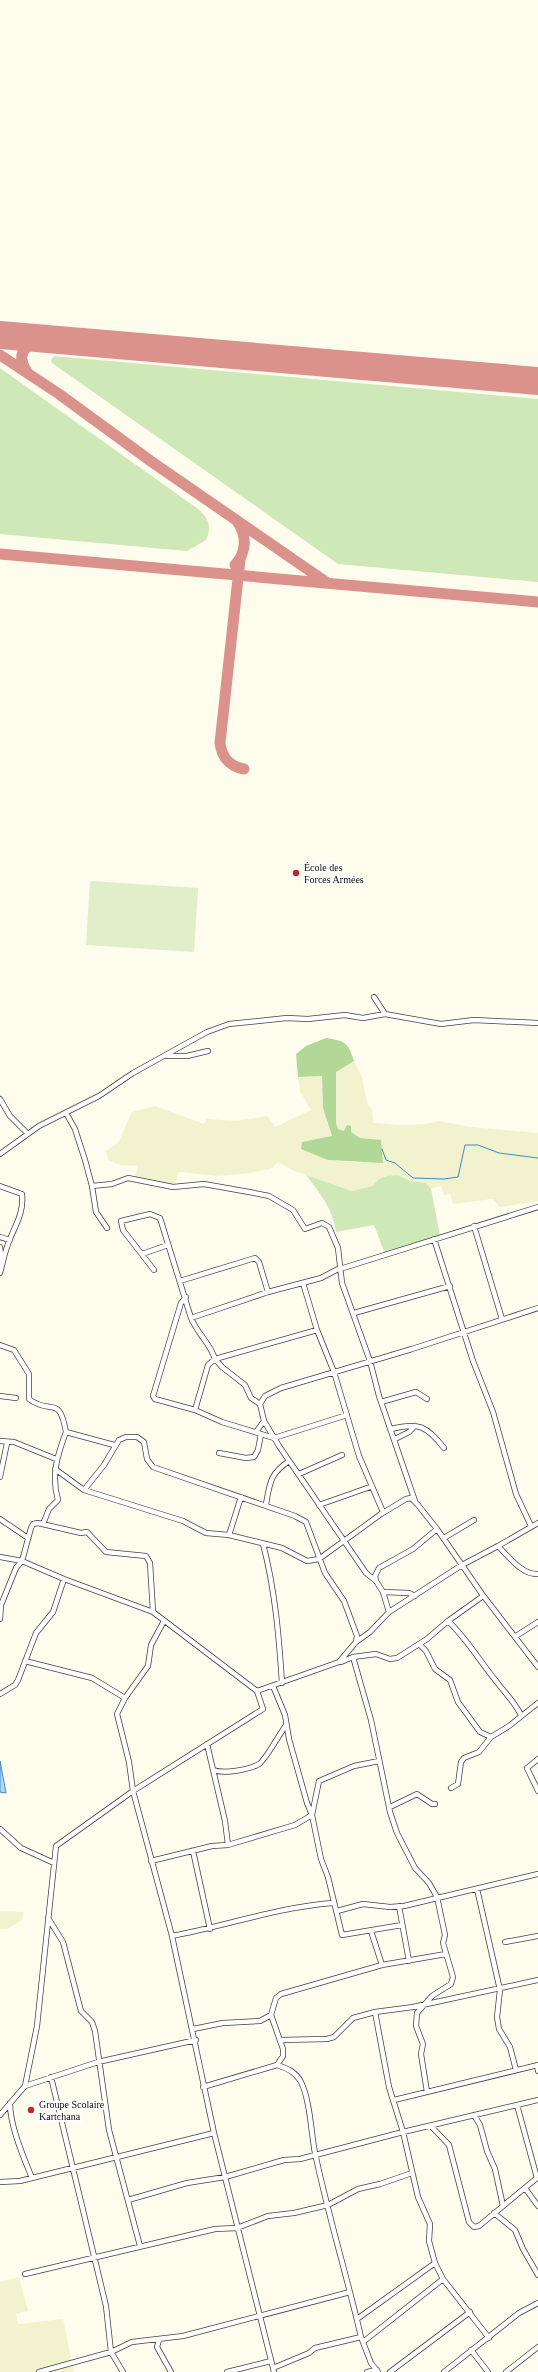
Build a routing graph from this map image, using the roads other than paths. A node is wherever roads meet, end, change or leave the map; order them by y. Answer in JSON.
{"nodes":[{"id":1,"x":374,"y":997,"type":"dead end"},
{"id":2,"x":385,"y":1014,"type":"junction"},
{"id":3,"x":538,"y":1023,"type":"edge"},
{"id":4,"x":208,"y":1051,"type":"dead end"},
{"id":5,"x":165,"y":1056,"type":"junction"},
{"id":6,"x":0,"y":1099,"type":"edge"},
{"id":7,"x":66,"y":1113,"type":"junction"},
{"id":8,"x":28,"y":1134,"type":"junction"},
{"id":9,"x":0,"y":1154,"type":"edge"},
{"id":10,"x":0,"y":1186,"type":"edge"},
{"id":11,"x":92,"y":1186,"type":"junction"},
{"id":12,"x":538,"y":1207,"type":"edge"},
{"id":13,"x":474,"y":1226,"type":"junction"},
{"id":14,"x":107,"y":1228,"type":"dead end"},
{"id":15,"x":0,"y":1237,"type":"edge"},
{"id":16,"x":10,"y":1240,"type":"junction"},
{"id":17,"x":434,"y":1240,"type":"junction"},
{"id":18,"x":168,"y":1245,"type":"junction"},
{"id":19,"x":0,"y":1247,"type":"edge"},
{"id":20,"x":142,"y":1254,"type":"junction"},
{"id":21,"x":2,"y":1266,"type":"junction"},
{"id":22,"x":340,"y":1268,"type":"junction"},
{"id":23,"x":154,"y":1270,"type":"dead end"},
{"id":24,"x":0,"y":1273,"type":"edge"},
{"id":25,"x":180,"y":1281,"type":"junction"},
{"id":26,"x":303,"y":1283,"type":"junction"},
{"id":27,"x":450,"y":1286,"type":"junction"},
{"id":28,"x":268,"y":1292,"type":"junction"},
{"id":29,"x":186,"y":1297,"type":"junction"},
{"id":30,"x":538,"y":1308,"type":"edge"},
{"id":31,"x":354,"y":1313,"type":"junction"},
{"id":32,"x":191,"y":1318,"type":"junction"},
{"id":33,"x":502,"y":1319,"type":"junction"},
{"id":34,"x":317,"y":1330,"type":"junction"},
{"id":35,"x":464,"y":1332,"type":"junction"},
{"id":36,"x":0,"y":1345,"type":"edge"},
{"id":37,"x":215,"y":1358,"type":"junction"},
{"id":38,"x":370,"y":1361,"type":"junction"},
{"id":39,"x":334,"y":1372,"type":"junction"},
{"id":40,"x":0,"y":1396,"type":"edge"},
{"id":41,"x":16,"y":1398,"type":"dead end"},
{"id":42,"x":427,"y":1399,"type":"dead end"},
{"id":43,"x":381,"y":1402,"type":"junction"},
{"id":44,"x":260,"y":1404,"type":"junction"},
{"id":45,"x":195,"y":1410,"type":"junction"},
{"id":46,"x":347,"y":1415,"type":"junction"},
{"id":47,"x":264,"y":1421,"type":"junction"},
{"id":48,"x":416,"y":1426,"type":"junction"},
{"id":49,"x":391,"y":1429,"type":"junction"},
{"id":50,"x":66,"y":1432,"type":"junction"},
{"id":51,"x":259,"y":1433,"type":"junction"},
{"id":52,"x":274,"y":1438,"type":"junction"},
{"id":53,"x":395,"y":1439,"type":"junction"},
{"id":54,"x":0,"y":1441,"type":"edge"},
{"id":55,"x":7,"y":1443,"type":"junction"},
{"id":56,"x":114,"y":1445,"type":"junction"},
{"id":57,"x":444,"y":1448,"type":"dead end"},
{"id":58,"x":219,"y":1453,"type":"dead end"},
{"id":59,"x":342,"y":1455,"type":"dead end"},
{"id":60,"x":56,"y":1459,"type":"junction"},
{"id":61,"x":289,"y":1461,"type":"junction"},
{"id":62,"x":55,"y":1469,"type":"junction"},
{"id":63,"x":298,"y":1474,"type":"junction"},
{"id":64,"x":0,"y":1477,"type":"edge"},
{"id":65,"x":370,"y":1487,"type":"junction"},
{"id":66,"x":84,"y":1490,"type":"junction"},
{"id":67,"x":241,"y":1497,"type":"junction"},
{"id":68,"x":415,"y":1501,"type":"junction"},
{"id":69,"x":266,"y":1504,"type":"junction"},
{"id":70,"x":319,"y":1504,"type":"junction"},
{"id":71,"x":383,"y":1512,"type":"junction"},
{"id":72,"x":0,"y":1519,"type":"edge"},
{"id":73,"x":474,"y":1520,"type":"dead end"},
{"id":74,"x":538,"y":1523,"type":"edge"},
{"id":75,"x":43,"y":1524,"type":"junction"},
{"id":76,"x":531,"y":1526,"type":"junction"},
{"id":77,"x":438,"y":1529,"type":"junction"},
{"id":78,"x":229,"y":1535,"type":"junction"},
{"id":79,"x":28,"y":1538,"type":"junction"},
{"id":80,"x":444,"y":1538,"type":"junction"},
{"id":81,"x":345,"y":1541,"type":"junction"},
{"id":82,"x":263,"y":1544,"type":"junction"},
{"id":83,"x":498,"y":1546,"type":"junction"},
{"id":84,"x":0,"y":1557,"type":"edge"},
{"id":85,"x":319,"y":1559,"type":"junction"},
{"id":86,"x":22,"y":1561,"type":"junction"},
{"id":87,"x":462,"y":1565,"type":"junction"},
{"id":88,"x":538,"y":1574,"type":"edge"},
{"id":89,"x":64,"y":1579,"type":"junction"},
{"id":90,"x":376,"y":1581,"type":"junction"},
{"id":91,"x":383,"y":1592,"type":"junction"},
{"id":92,"x":415,"y":1596,"type":"junction"},
{"id":93,"x":483,"y":1596,"type":"junction"},
{"id":94,"x":1,"y":1605,"type":"edge"},
{"id":95,"x":153,"y":1612,"type":"junction"},
{"id":96,"x":389,"y":1612,"type":"junction"},
{"id":97,"x":0,"y":1619,"type":"edge"},
{"id":98,"x":164,"y":1621,"type":"junction"},
{"id":99,"x":448,"y":1621,"type":"junction"},
{"id":100,"x":538,"y":1622,"type":"edge"},
{"id":101,"x":516,"y":1636,"type":"junction"},
{"id":102,"x":356,"y":1642,"type":"junction"},
{"id":103,"x":419,"y":1644,"type":"junction"},
{"id":104,"x":353,"y":1657,"type":"junction"},
{"id":105,"x":25,"y":1661,"type":"junction"},
{"id":106,"x":339,"y":1662,"type":"junction"},
{"id":107,"x":538,"y":1667,"type":"edge"},
{"id":108,"x":282,"y":1683,"type":"junction"},
{"id":109,"x":273,"y":1686,"type":"junction"},
{"id":110,"x":257,"y":1691,"type":"junction"},
{"id":111,"x":0,"y":1694,"type":"edge"},
{"id":112,"x":125,"y":1698,"type":"junction"},
{"id":113,"x":538,"y":1703,"type":"edge"},
{"id":114,"x":521,"y":1715,"type":"junction"},
{"id":115,"x":286,"y":1725,"type":"junction"},
{"id":116,"x":483,"y":1735,"type":"junction"},
{"id":117,"x":491,"y":1737,"type":"junction"},
{"id":118,"x":484,"y":1743,"type":"junction"},
{"id":119,"x":207,"y":1744,"type":"junction"},
{"id":120,"x":538,"y":1759,"type":"edge"},
{"id":121,"x":379,"y":1761,"type":"junction"},
{"id":122,"x":213,"y":1770,"type":"junction"},
{"id":123,"x":451,"y":1788,"type":"dead end"},
{"id":124,"x":538,"y":1790,"type":"edge"},
{"id":125,"x":133,"y":1791,"type":"junction"},
{"id":126,"x":435,"y":1804,"type":"dead end"},
{"id":127,"x":390,"y":1807,"type":"junction"},
{"id":128,"x":312,"y":1815,"type":"junction"},
{"id":129,"x":0,"y":1829,"type":"edge"},
{"id":130,"x":228,"y":1845,"type":"junction"},
{"id":131,"x":193,"y":1851,"type":"junction"},
{"id":132,"x":151,"y":1861,"type":"junction"},
{"id":133,"x":54,"y":1863,"type":"junction"},
{"id":134,"x":538,"y":1874,"type":"edge"},
{"id":135,"x":477,"y":1889,"type":"junction"},
{"id":136,"x":437,"y":1897,"type":"junction"},
{"id":137,"x":333,"y":1903,"type":"junction"},
{"id":138,"x":399,"y":1906,"type":"junction"},
{"id":139,"x":337,"y":1911,"type":"junction"},
{"id":140,"x":48,"y":1918,"type":"junction"},
{"id":141,"x":402,"y":1924,"type":"junction"},
{"id":142,"x":210,"y":1929,"type":"junction"},
{"id":143,"x":371,"y":1931,"type":"junction"},
{"id":144,"x":172,"y":1936,"type":"junction"},
{"id":145,"x":538,"y":1936,"type":"edge"},
{"id":146,"x":505,"y":1942,"type":"dead end"},
{"id":147,"x":446,"y":1954,"type":"junction"},
{"id":148,"x":410,"y":1961,"type":"junction"},
{"id":149,"x":382,"y":1965,"type":"junction"},
{"id":150,"x":538,"y":1980,"type":"edge"},
{"id":151,"x":500,"y":1990,"type":"junction"},
{"id":152,"x":423,"y":2004,"type":"junction"},
{"id":153,"x":413,"y":2007,"type":"junction"},
{"id":154,"x":375,"y":2012,"type":"junction"},
{"id":155,"x":417,"y":2012,"type":"junction"},
{"id":156,"x":271,"y":2015,"type":"junction"},
{"id":157,"x":193,"y":2029,"type":"junction"},
{"id":158,"x":196,"y":2040,"type":"junction"},
{"id":159,"x":280,"y":2040,"type":"junction"},
{"id":160,"x":98,"y":2062,"type":"junction"},
{"id":161,"x":277,"y":2065,"type":"junction"},
{"id":162,"x":537,"y":2065,"type":"edge"},
{"id":163,"x":516,"y":2070,"type":"junction"},
{"id":164,"x":538,"y":2071,"type":"edge"},
{"id":165,"x":51,"y":2078,"type":"junction"},
{"id":166,"x":25,"y":2086,"type":"junction"},
{"id":167,"x":203,"y":2087,"type":"junction"},
{"id":168,"x":427,"y":2092,"type":"junction"},
{"id":169,"x":394,"y":2100,"type":"junction"},
{"id":170,"x":538,"y":2100,"type":"edge"},
{"id":171,"x":10,"y":2103,"type":"junction"},
{"id":172,"x":517,"y":2105,"type":"junction"},
{"id":173,"x":0,"y":2115,"type":"edge"},
{"id":174,"x":474,"y":2116,"type":"junction"},
{"id":175,"x":430,"y":2126,"type":"junction"},
{"id":176,"x":214,"y":2132,"type":"junction"},
{"id":177,"x":403,"y":2132,"type":"junction"},
{"id":178,"x":315,"y":2154,"type":"junction"},
{"id":179,"x":118,"y":2157,"type":"junction"},
{"id":180,"x":72,"y":2169,"type":"junction"},
{"id":181,"x":412,"y":2173,"type":"junction"},
{"id":182,"x":225,"y":2176,"type":"junction"},
{"id":183,"x":537,"y":2177,"type":"edge"},
{"id":184,"x":32,"y":2178,"type":"junction"},
{"id":185,"x":0,"y":2182,"type":"edge"},
{"id":186,"x":525,"y":2188,"type":"junction"},
{"id":187,"x":128,"y":2200,"type":"junction"},
{"id":188,"x":328,"y":2205,"type":"junction"},
{"id":189,"x":503,"y":2206,"type":"junction"},
{"id":190,"x":538,"y":2206,"type":"edge"},
{"id":191,"x":494,"y":2213,"type":"junction"},
{"id":192,"x":237,"y":2228,"type":"junction"},
{"id":193,"x":140,"y":2246,"type":"junction"},
{"id":194,"x":94,"y":2258,"type":"junction"},
{"id":195,"x":435,"y":2263,"type":"junction"},
{"id":196,"x":24,"y":2274,"type":"dead end"},
{"id":197,"x":538,"y":2275,"type":"edge"},
{"id":198,"x":444,"y":2279,"type":"junction"},
{"id":199,"x":350,"y":2292,"type":"junction"},
{"id":200,"x":538,"y":2304,"type":"edge"},
{"id":201,"x":470,"y":2312,"type":"junction"},
{"id":202,"x":259,"y":2314,"type":"junction"},
{"id":203,"x":357,"y":2319,"type":"junction"},
{"id":204,"x":489,"y":2338,"type":"junction"},
{"id":205,"x":362,"y":2339,"type":"junction"},
{"id":206,"x":159,"y":2340,"type":"junction"},
{"id":207,"x":538,"y":2347,"type":"edge"},
{"id":208,"x":471,"y":2350,"type":"junction"},
{"id":209,"x":111,"y":2352,"type":"junction"},
{"id":210,"x":271,"y":2361,"type":"junction"},
{"id":211,"x":274,"y":2370,"type":"edge"},
{"id":212,"x":378,"y":2371,"type":"edge"},
{"id":213,"x":39,"y":2372,"type":"edge"},
{"id":214,"x":123,"y":2372,"type":"edge"},
{"id":215,"x":171,"y":2372,"type":"edge"},
{"id":216,"x":227,"y":2372,"type":"edge"},
{"id":217,"x":367,"y":2372,"type":"edge"},
{"id":218,"x":390,"y":2372,"type":"edge"},
{"id":219,"x":444,"y":2372,"type":"edge"},
{"id":220,"x":488,"y":2372,"type":"edge"},
{"id":221,"x":506,"y":2372,"type":"edge"}],
"edges":[{"from":1,"to":2,"type":"street"},
{"from":2,"to":3,"type":"street"},
{"from":2,"to":5,"type":"street"},
{"from":4,"to":5,"type":"street"},
{"from":5,"to":7,"type":"street"},
{"from":6,"to":8,"type":"street"},
{"from":7,"to":8,"type":"street"},
{"from":7,"to":11,"type":"street"},
{"from":8,"to":9,"type":"street"},
{"from":10,"to":16,"type":"street"},
{"from":11,"to":14,"type":"street"},
{"from":11,"to":22,"type":"street"},
{"from":12,"to":13,"type":"street"},
{"from":13,"to":17,"type":"street"},
{"from":13,"to":33,"type":"street"},
{"from":15,"to":16,"type":"street"},
{"from":16,"to":21,"type":"street"},
{"from":17,"to":22,"type":"street"},
{"from":17,"to":27,"type":"street"},
{"from":18,"to":20,"type":"street"},
{"from":18,"to":20,"type":"street"},
{"from":18,"to":25,"type":"street"},
{"from":19,"to":21,"type":"street"},
{"from":20,"to":23,"type":"street"},
{"from":21,"to":24,"type":"street"},
{"from":22,"to":26,"type":"street"},
{"from":22,"to":31,"type":"street"},
{"from":25,"to":28,"type":"street"},
{"from":25,"to":29,"type":"street"},
{"from":26,"to":28,"type":"street"},
{"from":26,"to":34,"type":"street"},
{"from":27,"to":31,"type":"street"},
{"from":27,"to":35,"type":"street"},
{"from":28,"to":32,"type":"street"},
{"from":29,"to":32,"type":"street"},
{"from":29,"to":45,"type":"street"},
{"from":30,"to":33,"type":"street"},
{"from":31,"to":38,"type":"street"},
{"from":32,"to":37,"type":"street"},
{"from":33,"to":35,"type":"street"},
{"from":34,"to":37,"type":"street"},
{"from":34,"to":39,"type":"street"},
{"from":35,"to":38,"type":"street"},
{"from":35,"to":76,"type":"street"},
{"from":36,"to":50,"type":"street"},
{"from":37,"to":44,"type":"street"},
{"from":37,"to":45,"type":"street"},
{"from":38,"to":39,"type":"street"},
{"from":38,"to":43,"type":"street"},
{"from":39,"to":44,"type":"street"},
{"from":39,"to":46,"type":"street"},
{"from":40,"to":41,"type":"street"},
{"from":42,"to":43,"type":"street"},
{"from":43,"to":49,"type":"street"},
{"from":44,"to":47,"type":"street"},
{"from":45,"to":51,"type":"street"},
{"from":46,"to":52,"type":"street"},
{"from":46,"to":65,"type":"street"},
{"from":47,"to":51,"type":"street"},
{"from":47,"to":52,"type":"street"},
{"from":48,"to":49,"type":"street"},
{"from":48,"to":53,"type":"street"},
{"from":48,"to":57,"type":"street"},
{"from":49,"to":53,"type":"street"},
{"from":50,"to":56,"type":"street"},
{"from":50,"to":60,"type":"street"},
{"from":51,"to":52,"type":"street"},
{"from":51,"to":58,"type":"street"},
{"from":52,"to":61,"type":"street"},
{"from":53,"to":68,"type":"street"},
{"from":54,"to":55,"type":"street"},
{"from":55,"to":60,"type":"street"},
{"from":55,"to":64,"type":"street"},
{"from":56,"to":66,"type":"street"},
{"from":56,"to":67,"type":"street"},
{"from":59,"to":63,"type":"street"},
{"from":60,"to":62,"type":"street"},
{"from":61,"to":63,"type":"street"},
{"from":61,"to":69,"type":"street"},
{"from":62,"to":66,"type":"street"},
{"from":62,"to":75,"type":"street"},
{"from":63,"to":70,"type":"street"},
{"from":65,"to":70,"type":"street"},
{"from":65,"to":71,"type":"street"},
{"from":66,"to":78,"type":"street"},
{"from":67,"to":69,"type":"street"},
{"from":67,"to":78,"type":"street"},
{"from":68,"to":71,"type":"street"},
{"from":68,"to":77,"type":"street"},
{"from":69,"to":85,"type":"street"},
{"from":70,"to":81,"type":"street"},
{"from":71,"to":81,"type":"street"},
{"from":72,"to":79,"type":"street"},
{"from":73,"to":80,"type":"street"},
{"from":74,"to":76,"type":"street"},
{"from":75,"to":79,"type":"street"},
{"from":75,"to":95,"type":"street"},
{"from":76,"to":83,"type":"street"},
{"from":77,"to":80,"type":"street"},
{"from":77,"to":90,"type":"street"},
{"from":78,"to":82,"type":"street"},
{"from":79,"to":86,"type":"street"},
{"from":80,"to":87,"type":"street"},
{"from":81,"to":85,"type":"street"},
{"from":81,"to":90,"type":"street"},
{"from":82,"to":85,"type":"street"},
{"from":82,"to":108,"type":"street"},
{"from":83,"to":87,"type":"street"},
{"from":83,"to":88,"type":"street"},
{"from":84,"to":86,"type":"street"},
{"from":85,"to":102,"type":"street"},
{"from":86,"to":89,"type":"street"},
{"from":86,"to":94,"type":"street"},
{"from":87,"to":92,"type":"street"},
{"from":87,"to":93,"type":"street"},
{"from":89,"to":95,"type":"street"},
{"from":89,"to":105,"type":"street"},
{"from":90,"to":91,"type":"street"},
{"from":91,"to":92,"type":"street"},
{"from":91,"to":96,"type":"street"},
{"from":92,"to":96,"type":"street"},
{"from":93,"to":99,"type":"street"},
{"from":93,"to":101,"type":"street"},
{"from":94,"to":97,"type":"street"},
{"from":95,"to":98,"type":"street"},
{"from":96,"to":102,"type":"street"},
{"from":98,"to":110,"type":"street"},
{"from":98,"to":112,"type":"street"},
{"from":99,"to":103,"type":"street"},
{"from":99,"to":114,"type":"street"},
{"from":100,"to":101,"type":"street"},
{"from":101,"to":107,"type":"street"},
{"from":102,"to":106,"type":"street"},
{"from":103,"to":104,"type":"street"},
{"from":103,"to":116,"type":"street"},
{"from":104,"to":106,"type":"street"},
{"from":104,"to":121,"type":"street"},
{"from":105,"to":111,"type":"street"},
{"from":105,"to":112,"type":"street"},
{"from":106,"to":108,"type":"street"},
{"from":108,"to":109,"type":"street"},
{"from":109,"to":110,"type":"street"},
{"from":109,"to":115,"type":"street"},
{"from":110,"to":119,"type":"street"},
{"from":112,"to":125,"type":"street"},
{"from":113,"to":114,"type":"street"},
{"from":114,"to":117,"type":"street"},
{"from":115,"to":122,"type":"street"},
{"from":115,"to":128,"type":"street"},
{"from":116,"to":117,"type":"street"},
{"from":116,"to":118,"type":"street"},
{"from":117,"to":118,"type":"street"},
{"from":118,"to":123,"type":"street"},
{"from":119,"to":122,"type":"street"},
{"from":119,"to":125,"type":"street"},
{"from":120,"to":124,"type":"street"},
{"from":121,"to":127,"type":"street"},
{"from":121,"to":128,"type":"street"},
{"from":122,"to":130,"type":"street"},
{"from":125,"to":132,"type":"street"},
{"from":125,"to":133,"type":"street"},
{"from":126,"to":127,"type":"street"},
{"from":127,"to":136,"type":"street"},
{"from":128,"to":130,"type":"street"},
{"from":128,"to":137,"type":"street"},
{"from":129,"to":133,"type":"street"},
{"from":130,"to":131,"type":"street"},
{"from":131,"to":132,"type":"street"},
{"from":131,"to":142,"type":"street"},
{"from":132,"to":144,"type":"street"},
{"from":133,"to":140,"type":"street"},
{"from":134,"to":135,"type":"street"},
{"from":135,"to":136,"type":"street"},
{"from":135,"to":151,"type":"street"},
{"from":136,"to":138,"type":"street"},
{"from":136,"to":147,"type":"street"},
{"from":137,"to":139,"type":"street"},
{"from":137,"to":142,"type":"street"},
{"from":138,"to":139,"type":"street"},
{"from":138,"to":141,"type":"street"},
{"from":139,"to":143,"type":"street"},
{"from":140,"to":160,"type":"street"},
{"from":140,"to":166,"type":"street"},
{"from":141,"to":143,"type":"street"},
{"from":141,"to":148,"type":"street"},
{"from":142,"to":144,"type":"street"},
{"from":143,"to":149,"type":"street"},
{"from":144,"to":157,"type":"street"},
{"from":145,"to":146,"type":"street"},
{"from":147,"to":148,"type":"street"},
{"from":147,"to":152,"type":"street"},
{"from":148,"to":149,"type":"street"},
{"from":149,"to":156,"type":"street"},
{"from":150,"to":151,"type":"street"},
{"from":151,"to":152,"type":"street"},
{"from":151,"to":163,"type":"street"},
{"from":152,"to":153,"type":"street"},
{"from":152,"to":155,"type":"street"},
{"from":153,"to":154,"type":"street"},
{"from":153,"to":155,"type":"street"},
{"from":154,"to":159,"type":"street"},
{"from":154,"to":169,"type":"street"},
{"from":155,"to":168,"type":"street"},
{"from":156,"to":157,"type":"street"},
{"from":156,"to":159,"type":"street"},
{"from":157,"to":158,"type":"street"},
{"from":158,"to":160,"type":"street"},
{"from":158,"to":167,"type":"street"},
{"from":159,"to":161,"type":"street"},
{"from":160,"to":165,"type":"street"},
{"from":160,"to":179,"type":"street"},
{"from":161,"to":167,"type":"street"},
{"from":161,"to":178,"type":"street"},
{"from":162,"to":163,"type":"street"},
{"from":162,"to":164,"type":"street"},
{"from":163,"to":168,"type":"street"},
{"from":165,"to":166,"type":"street"},
{"from":165,"to":180,"type":"street"},
{"from":166,"to":171,"type":"street"},
{"from":167,"to":176,"type":"street"},
{"from":168,"to":169,"type":"street"},
{"from":169,"to":177,"type":"street"},
{"from":170,"to":172,"type":"street"},
{"from":171,"to":173,"type":"street"},
{"from":171,"to":184,"type":"street"},
{"from":172,"to":174,"type":"street"},
{"from":172,"to":183,"type":"street"},
{"from":174,"to":175,"type":"street"},
{"from":174,"to":189,"type":"street"},
{"from":175,"to":177,"type":"street"},
{"from":175,"to":191,"type":"street"},
{"from":176,"to":179,"type":"street"},
{"from":176,"to":182,"type":"street"},
{"from":177,"to":178,"type":"street"},
{"from":177,"to":181,"type":"street"},
{"from":178,"to":182,"type":"street"},
{"from":178,"to":188,"type":"street"},
{"from":179,"to":180,"type":"street"},
{"from":179,"to":187,"type":"street"},
{"from":180,"to":184,"type":"street"},
{"from":180,"to":194,"type":"street"},
{"from":181,"to":188,"type":"street"},
{"from":181,"to":195,"type":"street"},
{"from":182,"to":187,"type":"street"},
{"from":182,"to":192,"type":"street"},
{"from":183,"to":186,"type":"street"},
{"from":184,"to":185,"type":"street"},
{"from":186,"to":189,"type":"street"},
{"from":186,"to":190,"type":"street"},
{"from":187,"to":193,"type":"street"},
{"from":188,"to":192,"type":"street"},
{"from":188,"to":199,"type":"street"},
{"from":189,"to":191,"type":"street"},
{"from":191,"to":197,"type":"street"},
{"from":192,"to":193,"type":"street"},
{"from":192,"to":202,"type":"street"},
{"from":193,"to":194,"type":"street"},
{"from":194,"to":196,"type":"street"},
{"from":194,"to":209,"type":"street"},
{"from":195,"to":198,"type":"street"},
{"from":195,"to":203,"type":"street"},
{"from":198,"to":201,"type":"street"},
{"from":198,"to":205,"type":"street"},
{"from":199,"to":202,"type":"street"},
{"from":199,"to":203,"type":"street"},
{"from":200,"to":204,"type":"street"},
{"from":201,"to":204,"type":"street"},
{"from":201,"to":218,"type":"street"},
{"from":202,"to":206,"type":"street"},
{"from":202,"to":210,"type":"street"},
{"from":203,"to":205,"type":"street"},
{"from":204,"to":208,"type":"street"},
{"from":205,"to":211,"type":"street"},
{"from":205,"to":212,"type":"street"},
{"from":206,"to":209,"type":"street"},
{"from":206,"to":215,"type":"street"},
{"from":207,"to":221,"type":"street"},
{"from":208,"to":219,"type":"street"},
{"from":208,"to":220,"type":"street"},
{"from":209,"to":213,"type":"street"},
{"from":209,"to":214,"type":"street"},
{"from":210,"to":211,"type":"street"},
{"from":210,"to":216,"type":"street"},
{"from":212,"to":217,"type":"street"}]}
